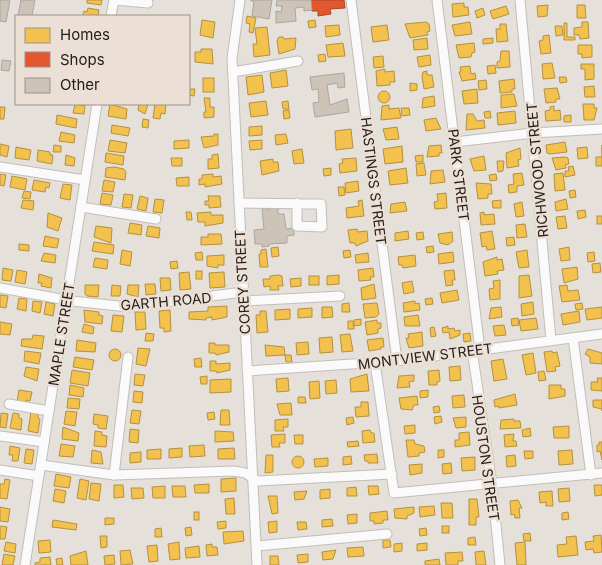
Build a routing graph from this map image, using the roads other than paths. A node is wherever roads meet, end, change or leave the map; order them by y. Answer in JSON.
{"nodes":[{"id":1,"x":114,"y":0,"type":"edge"},
{"id":2,"x":147,"y":0,"type":"edge"},
{"id":3,"x":240,"y":0,"type":"edge"},
{"id":4,"x":351,"y":0,"type":"edge"},
{"id":5,"x":437,"y":0,"type":"edge"},
{"id":6,"x":520,"y":0,"type":"edge"},
{"id":7,"x":111,"y":15,"type":"edge"},
{"id":8,"x":298,"y":61,"type":"dead end"},
{"id":9,"x":233,"y":72,"type":"junction"},
{"id":10,"x":97,"y":105,"type":"edge"},
{"id":11,"x":602,"y":129,"type":"edge"},
{"id":12,"x":534,"y":133,"type":"junction"},
{"id":13,"x":455,"y":142,"type":"junction"},
{"id":14,"x":0,"y":167,"type":"edge"},
{"id":15,"x":85,"y":180,"type":"junction"},
{"id":16,"x":239,"y":203,"type":"junction"},
{"id":17,"x":297,"y":203,"type":"dead end"},
{"id":18,"x":81,"y":207,"type":"junction"},
{"id":19,"x":156,"y":219,"type":"dead end"},
{"id":20,"x":0,"y":288,"type":"edge"},
{"id":21,"x":340,"y":296,"type":"dead end"},
{"id":22,"x":243,"y":297,"type":"junction"},
{"id":23,"x":66,"y":300,"type":"junction"},
{"id":24,"x":602,"y":334,"type":"edge"},
{"id":25,"x":573,"y":338,"type":"junction"},
{"id":26,"x":551,"y":340,"type":"junction"},
{"id":27,"x":476,"y":350,"type":"junction"},
{"id":28,"x":128,"y":358,"type":"dead end"},
{"id":29,"x":397,"y":361,"type":"junction"},
{"id":30,"x":375,"y":363,"type":"junction"},
{"id":31,"x":248,"y":371,"type":"junction"},
{"id":32,"x":9,"y":404,"type":"dead end"},
{"id":33,"x":49,"y":411,"type":"junction"},
{"id":34,"x":0,"y":436,"type":"edge"},
{"id":35,"x":44,"y":442,"type":"junction"},
{"id":36,"x":41,"y":465,"type":"junction"},
{"id":37,"x":0,"y":470,"type":"edge"},
{"id":38,"x":392,"y":474,"type":"junction"},
{"id":39,"x":602,"y":474,"type":"edge"},
{"id":40,"x":591,"y":475,"type":"junction"},
{"id":41,"x":39,"y":476,"type":"junction"},
{"id":42,"x":114,"y":476,"type":"junction"},
{"id":43,"x":252,"y":476,"type":"junction"},
{"id":44,"x":492,"y":484,"type":"junction"},
{"id":45,"x":387,"y":534,"type":"dead end"},
{"id":46,"x":257,"y":546,"type":"junction"},
{"id":47,"x":25,"y":565,"type":"edge"},
{"id":48,"x":257,"y":565,"type":"edge"},
{"id":49,"x":500,"y":565,"type":"edge"}],
"edges":[{"from":1,"to":2,"type":"street"},
{"from":1,"to":7,"type":"street"},
{"from":3,"to":9,"type":"street","name":"COREY STREET"},
{"from":4,"to":29,"type":"street","name":"HASTINGS STREET"},
{"from":5,"to":13,"type":"street","name":"PARK STREET"},
{"from":6,"to":12,"type":"street","name":"RICHWOOD STREET"},
{"from":8,"to":9,"type":"street"},
{"from":9,"to":16,"type":"street","name":"COREY STREET"},
{"from":10,"to":15,"type":"street","name":"MAPLE STREET"},
{"from":11,"to":12,"type":"street"},
{"from":12,"to":13,"type":"street"},
{"from":12,"to":26,"type":"street","name":"RICHWOOD STREET"},
{"from":13,"to":27,"type":"street","name":"PARK STREET"},
{"from":14,"to":15,"type":"street"},
{"from":15,"to":18,"type":"street","name":"MAPLE STREET"},
{"from":16,"to":17,"type":"street"},
{"from":16,"to":22,"type":"street","name":"COREY STREET"},
{"from":18,"to":19,"type":"street"},
{"from":18,"to":23,"type":"street","name":"MAPLE STREET"},
{"from":20,"to":23,"type":"street","name":"GARTH ROAD"},
{"from":21,"to":22,"type":"street","name":"GARTH ROAD"},
{"from":22,"to":23,"type":"street","name":"GARTH ROAD"},
{"from":22,"to":31,"type":"street","name":"COREY STREET"},
{"from":23,"to":33,"type":"street","name":"MAPLE STREET"},
{"from":24,"to":25,"type":"street","name":"MONTVIEW STREET"},
{"from":25,"to":26,"type":"street","name":"MONTVIEW STREET"},
{"from":25,"to":40,"type":"street"},
{"from":26,"to":27,"type":"street","name":"MONTVIEW STREET"},
{"from":27,"to":29,"type":"street","name":"MONTVIEW STREET"},
{"from":27,"to":44,"type":"street","name":"HOUSTON STREET"},
{"from":28,"to":42,"type":"street"},
{"from":29,"to":30,"type":"street","name":"MONTVIEW STREET"},
{"from":30,"to":31,"type":"street","name":"MONTVIEW STREET"},
{"from":30,"to":38,"type":"street"},
{"from":31,"to":43,"type":"street","name":"COREY STREET"},
{"from":32,"to":33,"type":"street"},
{"from":33,"to":35,"type":"street","name":"MAPLE STREET"},
{"from":34,"to":35,"type":"street"},
{"from":35,"to":36,"type":"street","name":"MAPLE STREET"},
{"from":36,"to":41,"type":"street","name":"MAPLE STREET"},
{"from":36,"to":42,"type":"street"},
{"from":37,"to":41,"type":"street"},
{"from":38,"to":43,"type":"street"},
{"from":38,"to":44,"type":"street"},
{"from":39,"to":40,"type":"street"},
{"from":40,"to":44,"type":"street"},
{"from":41,"to":47,"type":"street","name":"MAPLE STREET"},
{"from":42,"to":43,"type":"street"},
{"from":43,"to":46,"type":"street","name":"COREY STREET"},
{"from":44,"to":49,"type":"street","name":"HOUSTON STREET"},
{"from":45,"to":46,"type":"street"},
{"from":46,"to":48,"type":"street","name":"COREY STREET"}]}
